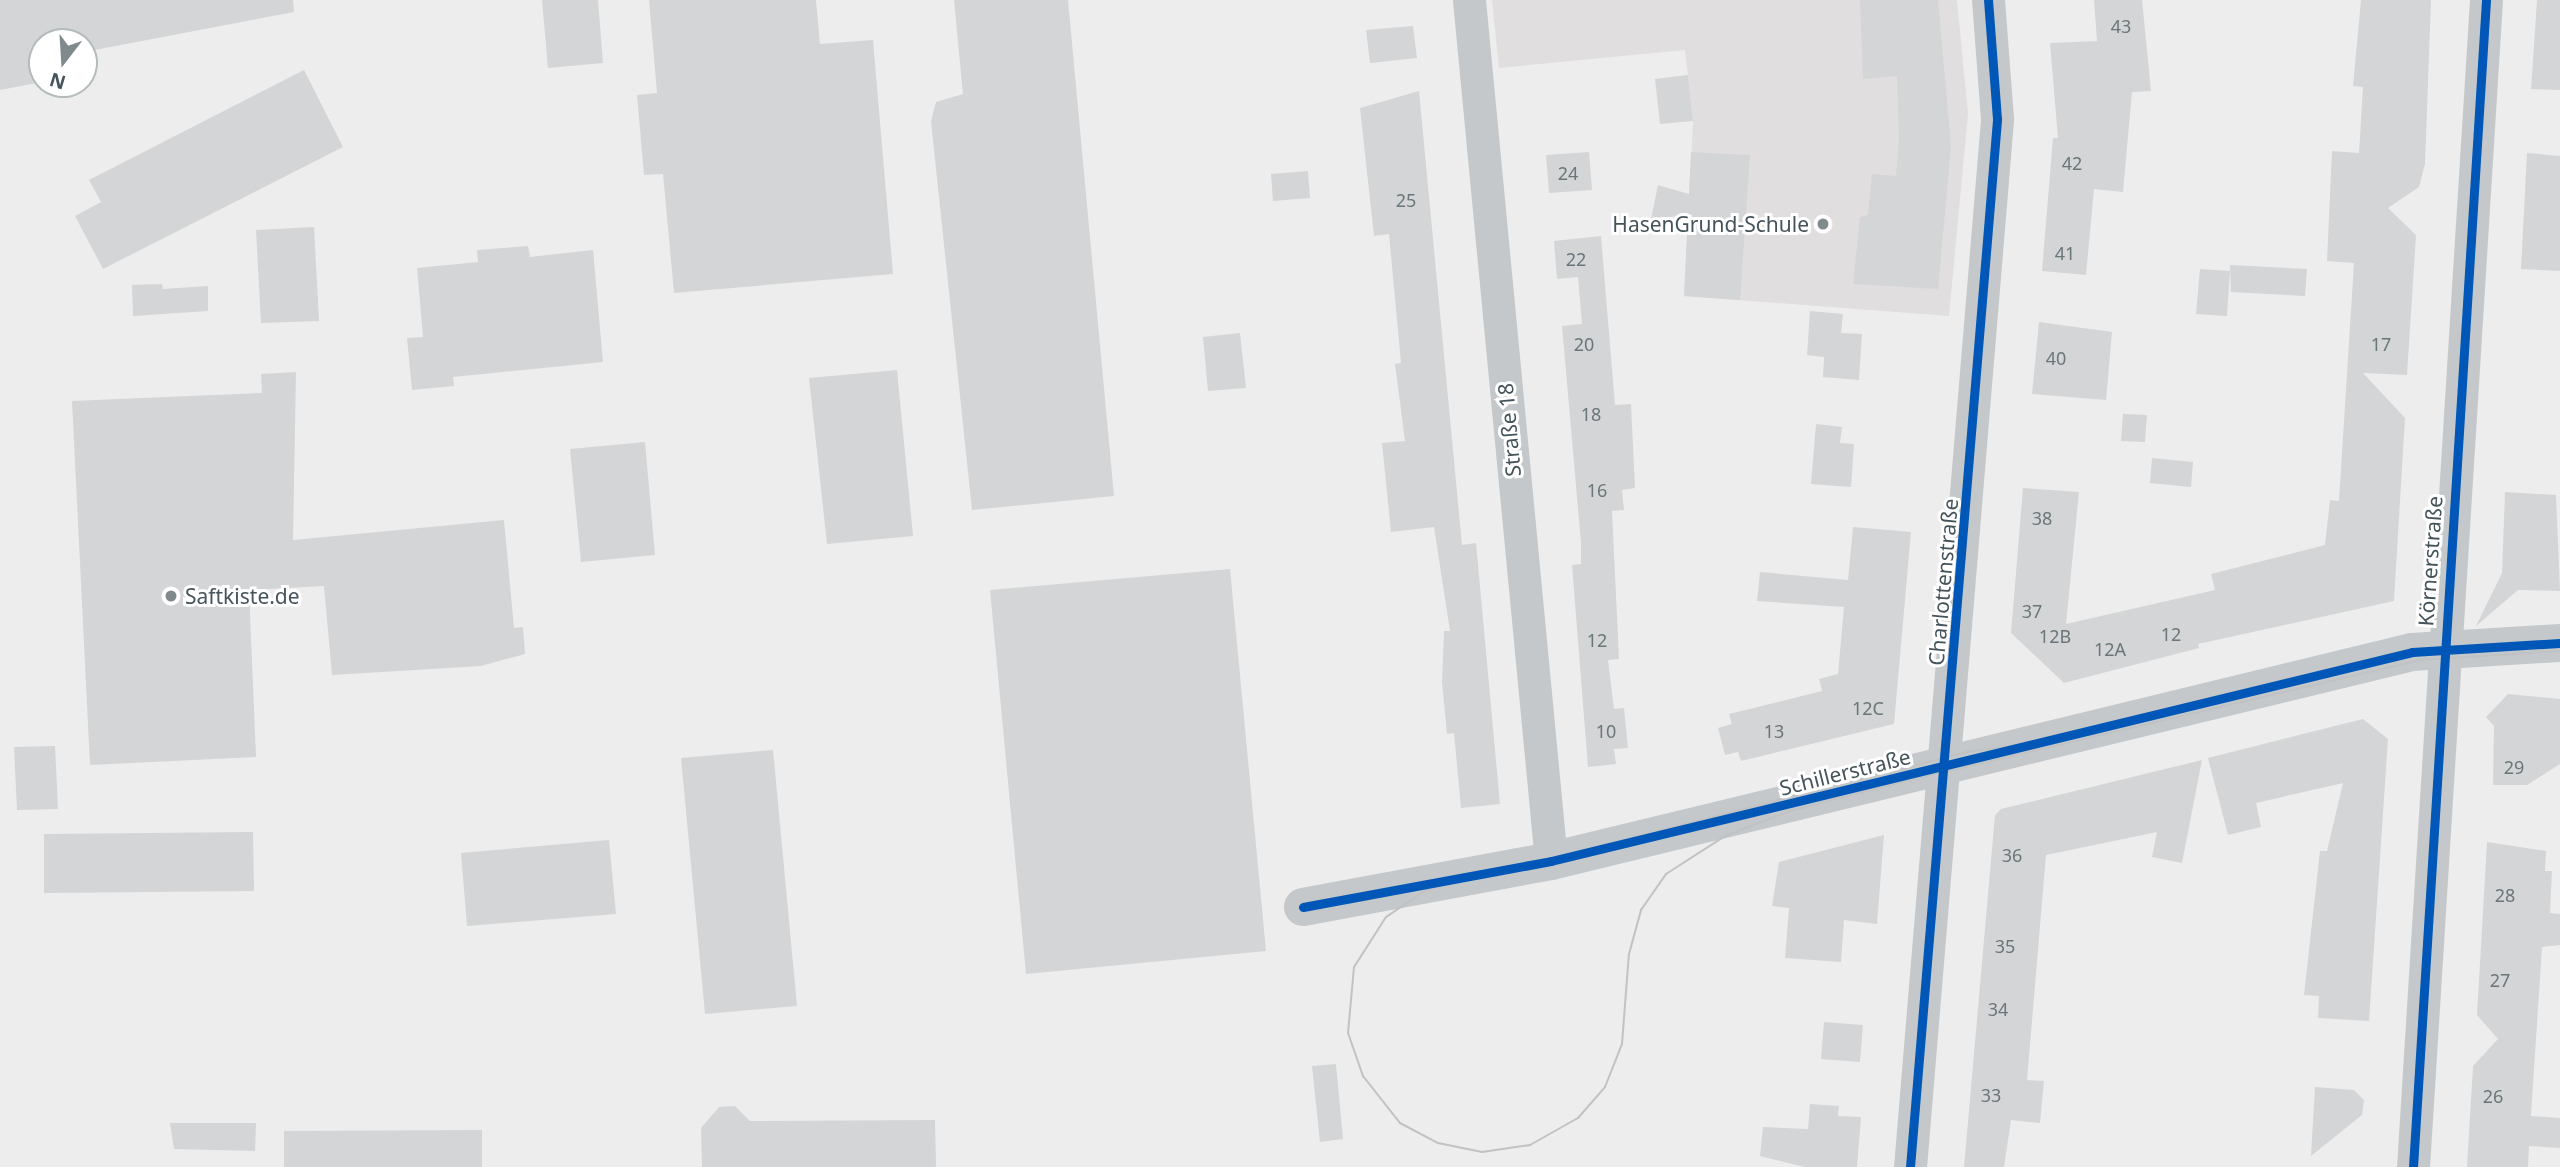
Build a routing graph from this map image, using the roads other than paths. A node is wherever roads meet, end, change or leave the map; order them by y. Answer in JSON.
{"nodes":[{"id":1,"x":1469,"y":0,"type":"edge"},
{"id":2,"x":1988,"y":0,"type":"edge"},
{"id":3,"x":2486,"y":0,"type":"edge"},
{"id":4,"x":2560,"y":643,"type":"edge"},
{"id":5,"x":2442,"y":647,"type":"junction"},
{"id":6,"x":1945,"y":764,"type":"junction"},
{"id":7,"x":1551,"y":861,"type":"junction"},
{"id":8,"x":1303,"y":907,"type":"dead end"},
{"id":9,"x":1910,"y":1167,"type":"edge"},
{"id":10,"x":2413,"y":1167,"type":"edge"}],
"edges":[{"from":1,"to":7,"type":"street","name":"Straße 18"},
{"from":2,"to":6,"type":"street","name":"Charlottenstraße"},
{"from":3,"to":5,"type":"street","name":"Körnerstraße"},
{"from":4,"to":5,"type":"street","name":"Schillerstraße"},
{"from":5,"to":6,"type":"street","name":"Schillerstraße"},
{"from":5,"to":10,"type":"street","name":"Körnerstraße"},
{"from":6,"to":7,"type":"street","name":"Schillerstraße"},
{"from":6,"to":9,"type":"street","name":"Charlottenstraße"},
{"from":7,"to":8,"type":"street","name":"Schillerstraße"}]}
